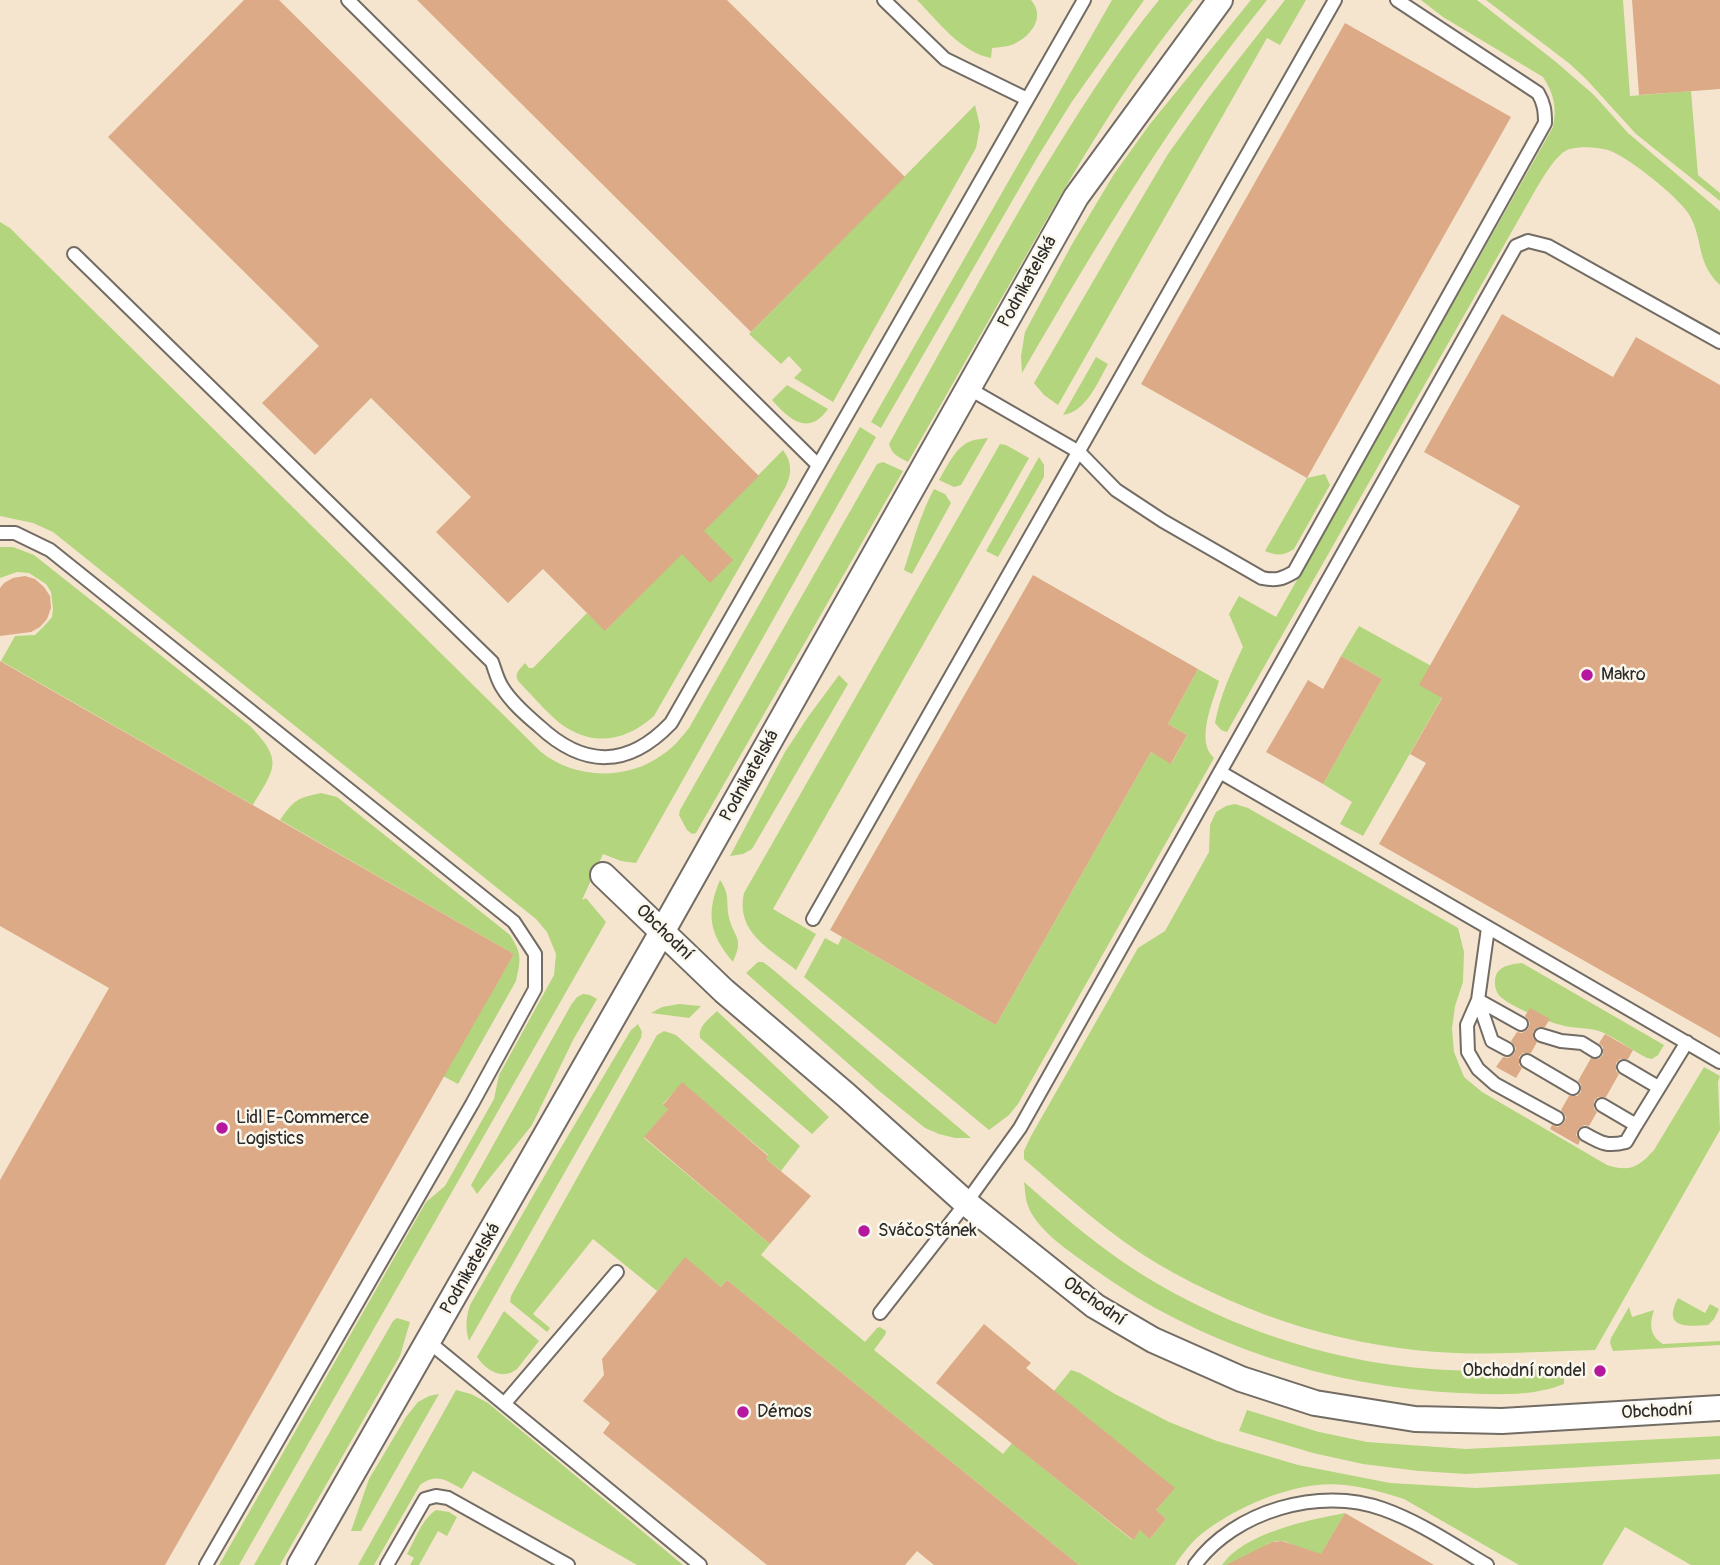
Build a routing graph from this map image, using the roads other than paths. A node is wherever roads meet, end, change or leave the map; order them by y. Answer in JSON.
{"nodes":[{"id":1,"x":348,"y":0,"type":"edge"},
{"id":2,"x":884,"y":0,"type":"edge"},
{"id":3,"x":1084,"y":0,"type":"edge"},
{"id":4,"x":1220,"y":0,"type":"edge"},
{"id":5,"x":1335,"y":0,"type":"edge"},
{"id":6,"x":1397,"y":0,"type":"edge"},
{"id":7,"x":1027,"y":99,"type":"junction"},
{"id":8,"x":74,"y":254,"type":"dead end"},
{"id":9,"x":1720,"y":342,"type":"edge"},
{"id":10,"x":968,"y":388,"type":"junction"},
{"id":11,"x":1079,"y":452,"type":"junction"},
{"id":12,"x":818,"y":465,"type":"junction"},
{"id":13,"x":0,"y":533,"type":"edge"},
{"id":14,"x":1220,"y":772,"type":"junction"},
{"id":15,"x":603,"y":875,"type":"dead end"},
{"id":16,"x":813,"y":919,"type":"dead end"},
{"id":17,"x":1488,"y":928,"type":"junction"},
{"id":18,"x":662,"y":932,"type":"junction"},
{"id":19,"x":1478,"y":1000,"type":"junction"},
{"id":20,"x":1521,"y":1024,"type":"dead end"},
{"id":21,"x":1541,"y":1035,"type":"dead end"},
{"id":22,"x":1687,"y":1042,"type":"junction"},
{"id":23,"x":1507,"y":1049,"type":"dead end"},
{"id":24,"x":1595,"y":1051,"type":"dead end"},
{"id":25,"x":1527,"y":1061,"type":"dead end"},
{"id":26,"x":1720,"y":1062,"type":"edge"},
{"id":27,"x":1623,"y":1067,"type":"dead end"},
{"id":28,"x":1658,"y":1087,"type":"junction"},
{"id":29,"x":1573,"y":1088,"type":"dead end"},
{"id":30,"x":1602,"y":1105,"type":"dead end"},
{"id":31,"x":1557,"y":1118,"type":"dead end"},
{"id":32,"x":1636,"y":1125,"type":"junction"},
{"id":33,"x":1585,"y":1134,"type":"dead end"},
{"id":34,"x":966,"y":1203,"type":"junction"},
{"id":35,"x":617,"y":1272,"type":"dead end"},
{"id":36,"x":880,"y":1313,"type":"dead end"},
{"id":37,"x":429,"y":1342,"type":"junction"},
{"id":38,"x":504,"y":1404,"type":"junction"},
{"id":39,"x":1720,"y":1408,"type":"edge"},
{"id":40,"x":206,"y":1565,"type":"edge"},
{"id":41,"x":300,"y":1565,"type":"edge"},
{"id":42,"x":387,"y":1565,"type":"edge"},
{"id":43,"x":568,"y":1565,"type":"edge"},
{"id":44,"x":700,"y":1565,"type":"edge"},
{"id":45,"x":1195,"y":1565,"type":"edge"},
{"id":46,"x":1487,"y":1565,"type":"edge"}],
"edges":[{"from":1,"to":12,"type":"lane"},
{"from":2,"to":7,"type":"lane"},
{"from":3,"to":7,"type":"lane"},
{"from":4,"to":10,"type":"street","name":"Podnikatelská"},
{"from":5,"to":11,"type":"lane"},
{"from":6,"to":11,"type":"lane"},
{"from":7,"to":12,"type":"lane"},
{"from":8,"to":12,"type":"lane"},
{"from":9,"to":14,"type":"lane"},
{"from":10,"to":11,"type":"lane"},
{"from":10,"to":18,"type":"street","name":"Podnikatelská"},
{"from":11,"to":16,"type":"lane"},
{"from":13,"to":40,"type":"lane"},
{"from":14,"to":17,"type":"lane"},
{"from":14,"to":34,"type":"lane"},
{"from":15,"to":18,"type":"street","name":"Obchodní"},
{"from":17,"to":19,"type":"lane"},
{"from":17,"to":22,"type":"lane"},
{"from":18,"to":34,"type":"street","name":"Obchodní"},
{"from":18,"to":37,"type":"street","name":"Podnikatelská"},
{"from":19,"to":20,"type":"lane"},
{"from":19,"to":23,"type":"lane"},
{"from":19,"to":31,"type":"lane"},
{"from":21,"to":24,"type":"lane"},
{"from":22,"to":26,"type":"lane"},
{"from":22,"to":28,"type":"lane"},
{"from":25,"to":29,"type":"lane"},
{"from":27,"to":28,"type":"lane"},
{"from":28,"to":32,"type":"lane"},
{"from":30,"to":32,"type":"lane"},
{"from":32,"to":33,"type":"lane"},
{"from":34,"to":36,"type":"lane"},
{"from":34,"to":39,"type":"street","name":"Obchodní"},
{"from":35,"to":38,"type":"lane"},
{"from":37,"to":38,"type":"lane"},
{"from":37,"to":41,"type":"street","name":"Podnikatelská"},
{"from":38,"to":44,"type":"lane"},
{"from":42,"to":43,"type":"lane"},
{"from":45,"to":46,"type":"lane"}]}
